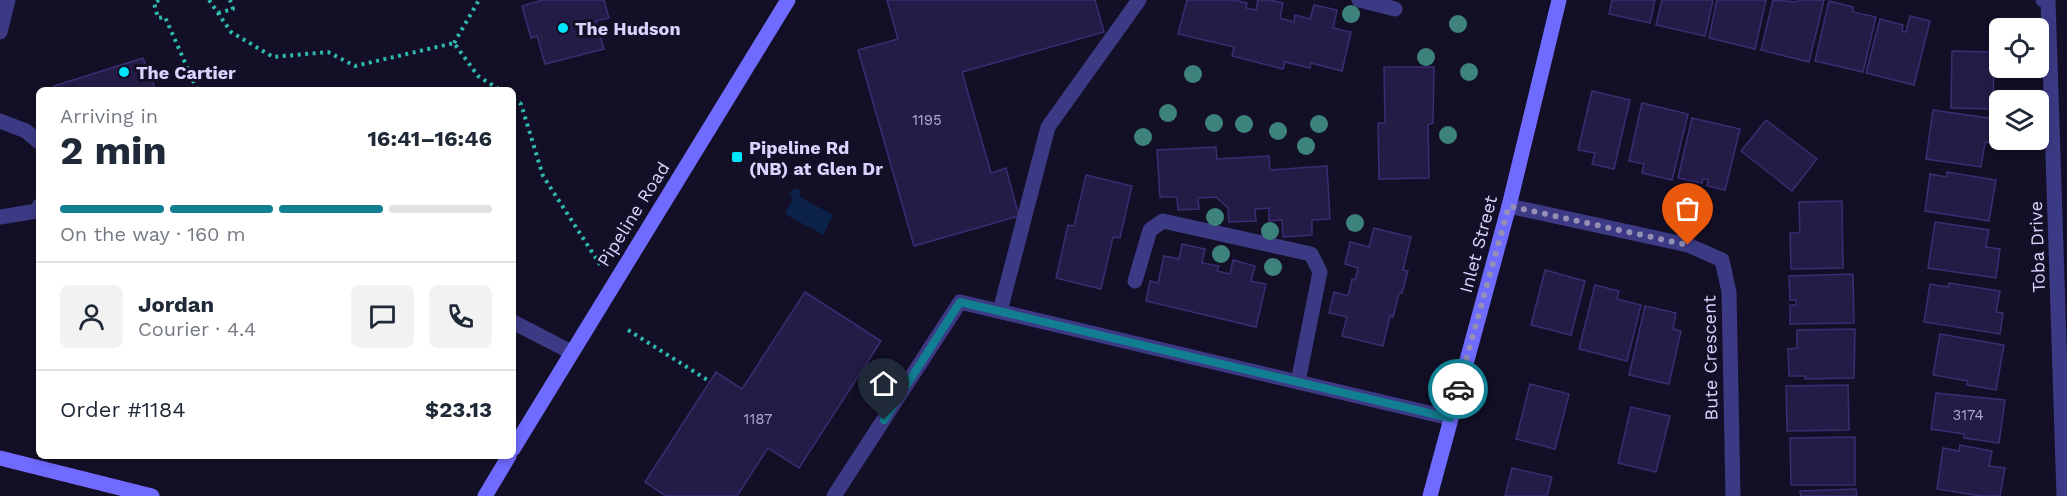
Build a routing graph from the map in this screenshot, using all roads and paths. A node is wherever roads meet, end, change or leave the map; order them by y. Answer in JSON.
{"nodes":[{"id":1,"x":8,"y":0,"type":"edge"},
{"id":2,"x":159,"y":0,"type":"edge"},
{"id":3,"x":209,"y":0,"type":"edge"},
{"id":4,"x":230,"y":0,"type":"edge"},
{"id":5,"x":479,"y":0,"type":"edge"},
{"id":6,"x":788,"y":0,"type":"edge"},
{"id":7,"x":1139,"y":0,"type":"edge"},
{"id":8,"x":1359,"y":0,"type":"edge"},
{"id":9,"x":1559,"y":0,"type":"edge"},
{"id":10,"x":2043,"y":0,"type":"edge"},
{"id":11,"x":1395,"y":9,"type":"dead end"},
{"id":12,"x":218,"y":13,"type":"junction"},
{"id":13,"x":0,"y":32,"type":"edge"},
{"id":14,"x":454,"y":43,"type":"junction"},
{"id":15,"x":196,"y":87,"type":"edge"},
{"id":16,"x":495,"y":87,"type":"edge"},
{"id":17,"x":516,"y":101,"type":"edge"},
{"id":18,"x":0,"y":121,"type":"edge"},
{"id":19,"x":36,"y":139,"type":"edge"},
{"id":20,"x":1509,"y":206,"type":"junction"},
{"id":21,"x":36,"y":211,"type":"edge"},
{"id":22,"x":0,"y":217,"type":"edge"},
{"id":23,"x":1135,"y":281,"type":"dead end"},
{"id":24,"x":613,"y":284,"type":"junction"},
{"id":25,"x":1000,"y":311,"type":"junction"},
{"id":26,"x":516,"y":324,"type":"edge"},
{"id":27,"x":628,"y":330,"type":"dead end"},
{"id":28,"x":571,"y":352,"type":"junction"},
{"id":29,"x":709,"y":381,"type":"dead end"},
{"id":30,"x":1298,"y":382,"type":"junction"},
{"id":31,"x":1450,"y":418,"type":"junction"},
{"id":32,"x":516,"y":444,"type":"edge"},
{"id":33,"x":0,"y":458,"type":"edge"},
{"id":34,"x":507,"y":459,"type":"edge"},
{"id":35,"x":152,"y":496,"type":"edge"},
{"id":36,"x":485,"y":496,"type":"edge"},
{"id":37,"x":834,"y":496,"type":"edge"},
{"id":38,"x":1430,"y":496,"type":"edge"},
{"id":39,"x":1733,"y":496,"type":"edge"},
{"id":40,"x":2064,"y":496,"type":"edge"}],
"edges":[{"from":1,"to":13,"type":"street"},
{"from":2,"to":15,"type":"path"},
{"from":3,"to":12,"type":"path"},
{"from":4,"to":12,"type":"path"},
{"from":5,"to":14,"type":"path"},
{"from":6,"to":24,"type":"street","name":"Pipeline Road"},
{"from":7,"to":25,"type":"street"},
{"from":8,"to":11,"type":"street"},
{"from":9,"to":20,"type":"street","name":"Inlet Street"},
{"from":10,"to":40,"type":"street","name":"Toba Drive"},
{"from":12,"to":14,"type":"path"},
{"from":14,"to":16,"type":"path"},
{"from":17,"to":24,"type":"path"},
{"from":18,"to":19,"type":"street"},
{"from":20,"to":31,"type":"street","name":"Inlet Street"},
{"from":20,"to":39,"type":"street","name":"Bute Crescent"},
{"from":21,"to":22,"type":"street"},
{"from":23,"to":30,"type":"street"},
{"from":24,"to":28,"type":"street","name":"Pipeline Road"},
{"from":25,"to":30,"type":"street"},
{"from":25,"to":37,"type":"street"},
{"from":26,"to":28,"type":"street"},
{"from":27,"to":29,"type":"path"},
{"from":28,"to":32,"type":"street","name":"Pipeline Road"},
{"from":30,"to":31,"type":"street"},
{"from":31,"to":38,"type":"street","name":"Inlet Street"},
{"from":33,"to":35,"type":"street"},
{"from":34,"to":36,"type":"street"}]}
